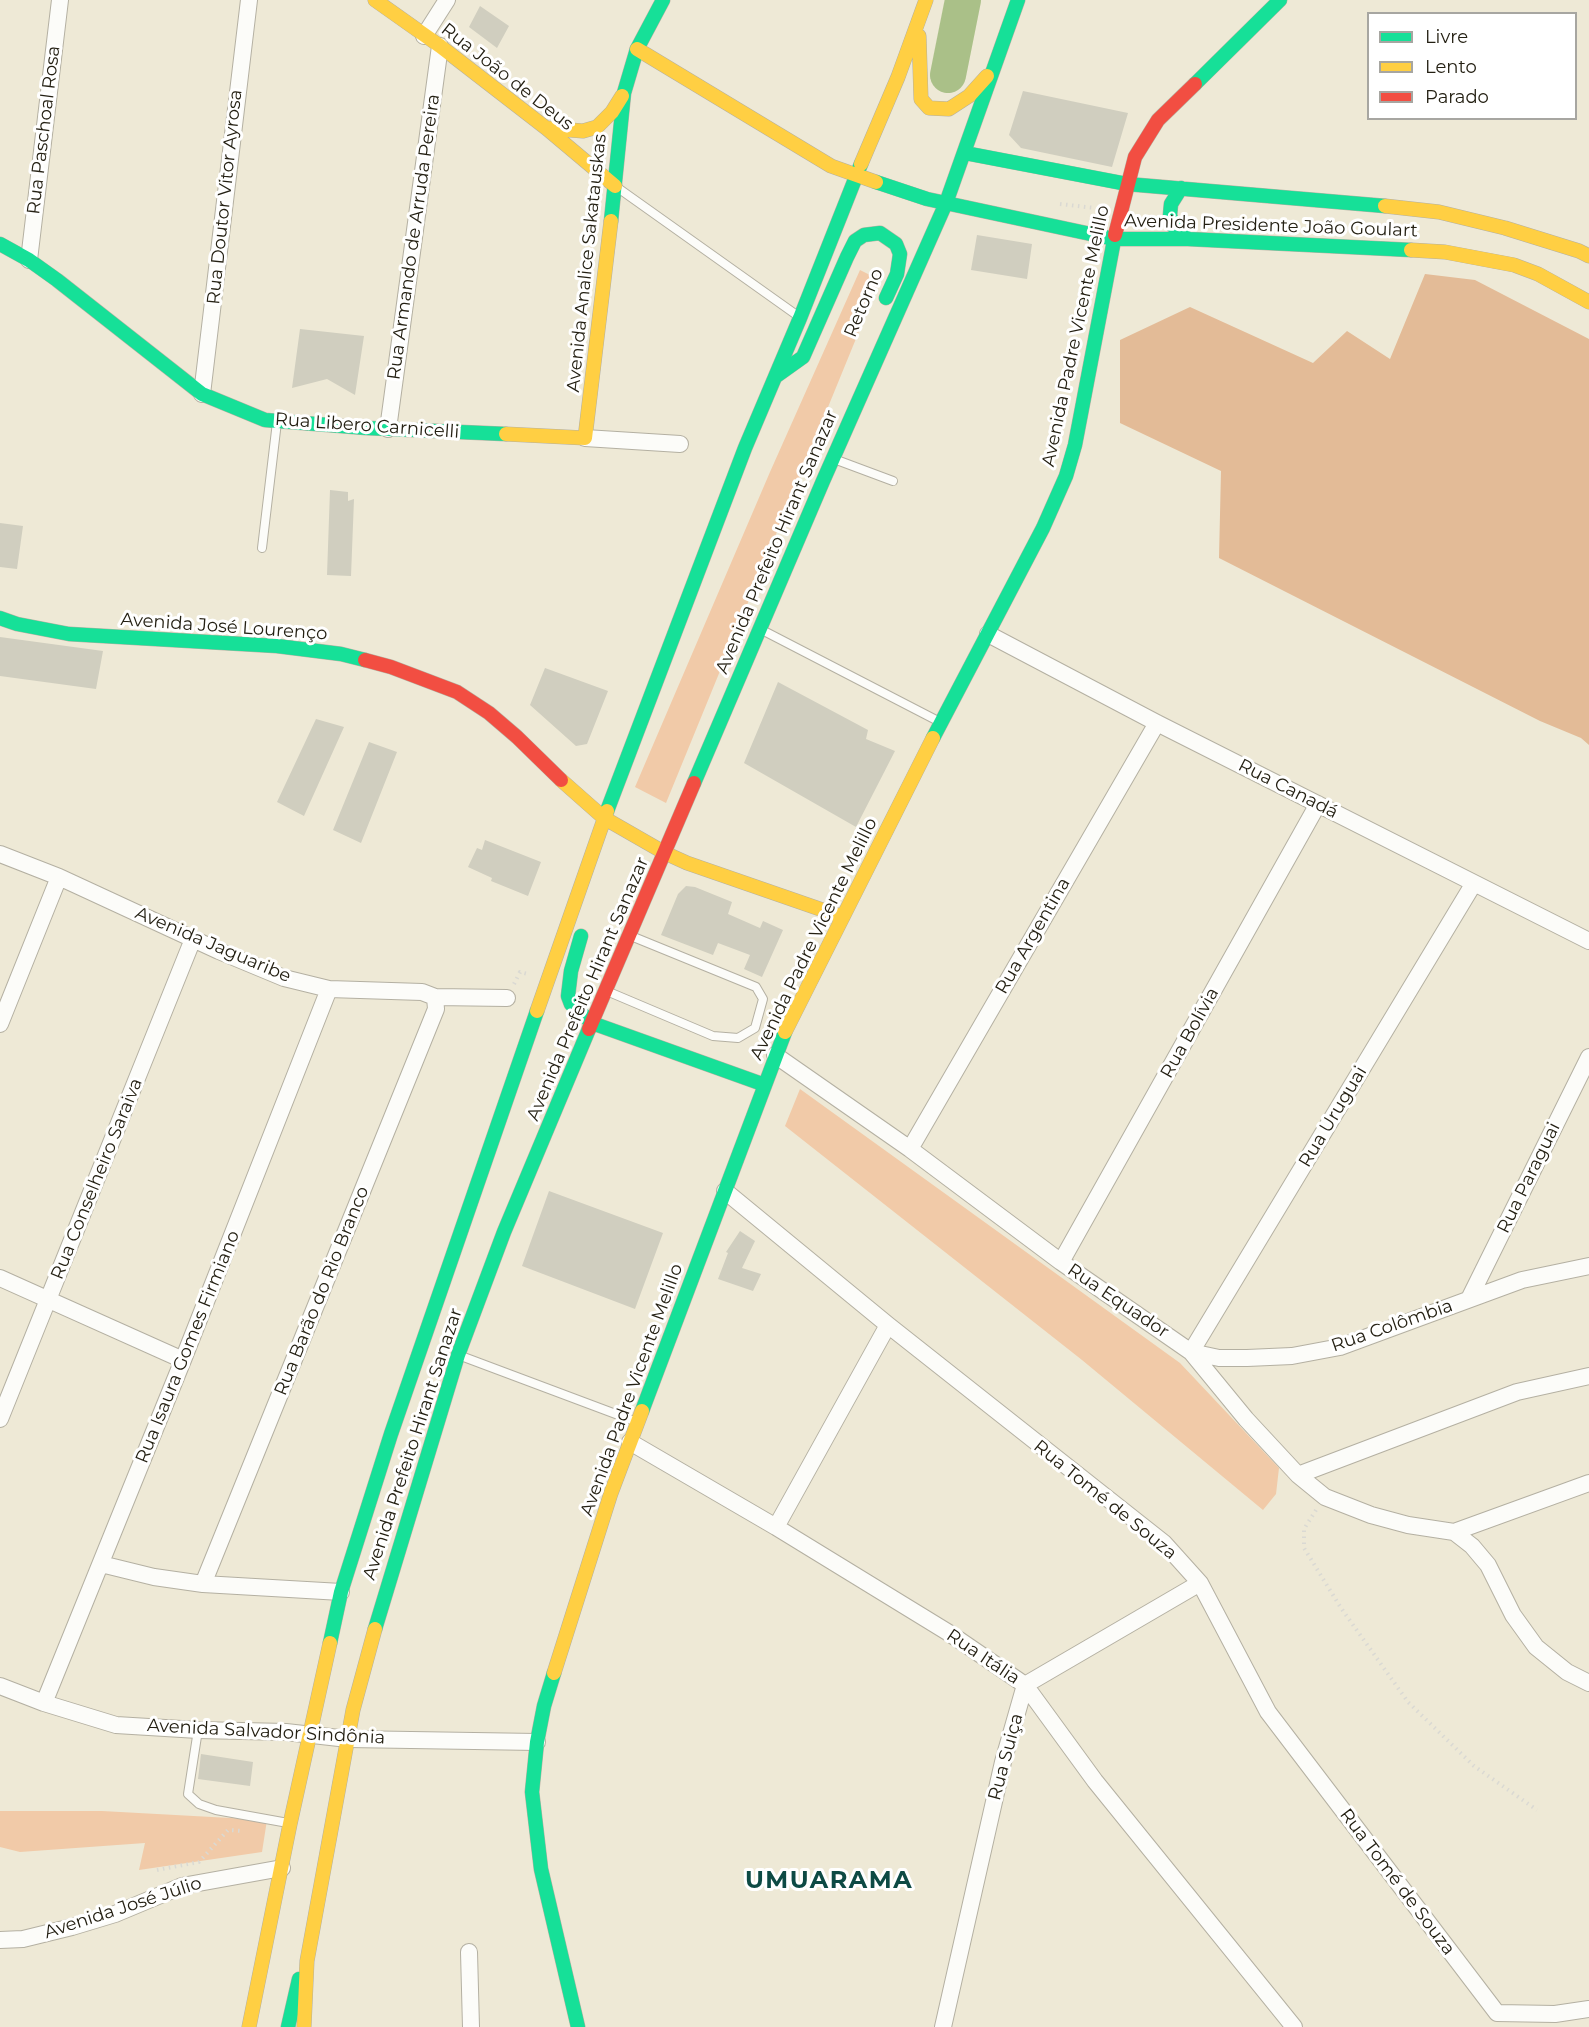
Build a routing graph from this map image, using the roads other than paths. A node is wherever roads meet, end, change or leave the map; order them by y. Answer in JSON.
{"nodes":[{"id":1,"x":60,"y":0,"type":"edge"},
{"id":2,"x":249,"y":0,"type":"edge"},
{"id":3,"x":375,"y":0,"type":"edge"},
{"id":4,"x":447,"y":0,"type":"edge"},
{"id":5,"x":663,"y":0,"type":"edge"},
{"id":6,"x":926,"y":0,"type":"edge"},
{"id":7,"x":1018,"y":0,"type":"edge"},
{"id":8,"x":1280,"y":0,"type":"edge"},
{"id":9,"x":920,"y":18,"type":"junction"},
{"id":10,"x":424,"y":36,"type":"junction"},
{"id":11,"x":440,"y":46,"type":"junction"},
{"id":12,"x":637,"y":50,"type":"junction"},
{"id":13,"x":998,"y":52,"type":"junction"},
{"id":14,"x":624,"y":93,"type":"junction"},
{"id":15,"x":546,"y":128,"type":"junction"},
{"id":16,"x":965,"y":153,"type":"junction"},
{"id":17,"x":856,"y":175,"type":"junction"},
{"id":18,"x":1127,"y":184,"type":"junction"},
{"id":19,"x":615,"y":186,"type":"junction"},
{"id":20,"x":1181,"y":188,"type":"junction"},
{"id":21,"x":946,"y":203,"type":"junction"},
{"id":22,"x":1114,"y":239,"type":"junction"},
{"id":23,"x":1188,"y":239,"type":"junction"},
{"id":24,"x":0,"y":244,"type":"edge"},
{"id":25,"x":1585,"y":251,"type":"edge"},
{"id":26,"x":29,"y":260,"type":"junction"},
{"id":27,"x":1589,"y":302,"type":"edge"},
{"id":28,"x":879,"y":315,"type":"dead end"},
{"id":29,"x":800,"y":318,"type":"junction"},
{"id":30,"x":775,"y":377,"type":"junction"},
{"id":31,"x":202,"y":394,"type":"junction"},
{"id":32,"x":843,"y":398,"type":"dead end"},
{"id":33,"x":277,"y":422,"type":"junction"},
{"id":34,"x":388,"y":429,"type":"junction"},
{"id":35,"x":842,"y":436,"type":"junction"},
{"id":36,"x":585,"y":438,"type":"junction"},
{"id":37,"x":680,"y":444,"type":"dead end"},
{"id":38,"x":832,"y":459,"type":"junction"},
{"id":39,"x":893,"y":481,"type":"dead end"},
{"id":40,"x":262,"y":548,"type":"dead end"},
{"id":41,"x":0,"y":618,"type":"edge"},
{"id":42,"x":759,"y":628,"type":"junction"},
{"id":43,"x":988,"y":634,"type":"junction"},
{"id":44,"x":940,"y":723,"type":"junction"},
{"id":45,"x":1157,"y":723,"type":"junction"},
{"id":46,"x":1318,"y":804,"type":"junction"},
{"id":47,"x":604,"y":818,"type":"junction"},
{"id":48,"x":665,"y":853,"type":"junction"},
{"id":49,"x":0,"y":854,"type":"edge"},
{"id":50,"x":59,"y":877,"type":"junction"},
{"id":51,"x":583,"y":880,"type":"junction"},
{"id":52,"x":1474,"y":883,"type":"junction"},
{"id":53,"x":843,"y":917,"type":"junction"},
{"id":54,"x":629,"y":935,"type":"junction"},
{"id":55,"x":193,"y":939,"type":"junction"},
{"id":56,"x":1589,"y":941,"type":"edge"},
{"id":57,"x":329,"y":989,"type":"junction"},
{"id":58,"x":605,"y":991,"type":"junction"},
{"id":59,"x":435,"y":997,"type":"junction"},
{"id":60,"x":507,"y":998,"type":"dead end"},
{"id":61,"x":592,"y":1023,"type":"junction"},
{"id":62,"x":0,"y":1024,"type":"edge"},
{"id":63,"x":776,"y":1055,"type":"junction"},
{"id":64,"x":1589,"y":1057,"type":"edge"},
{"id":65,"x":765,"y":1085,"type":"junction"},
{"id":66,"x":910,"y":1149,"type":"junction"},
{"id":67,"x":725,"y":1191,"type":"junction"},
{"id":68,"x":1061,"y":1262,"type":"junction"},
{"id":69,"x":1589,"y":1266,"type":"edge"},
{"id":70,"x":0,"y":1278,"type":"edge"},
{"id":71,"x":49,"y":1299,"type":"junction"},
{"id":72,"x":1469,"y":1299,"type":"junction"},
{"id":73,"x":888,"y":1325,"type":"junction"},
{"id":74,"x":1191,"y":1352,"type":"junction"},
{"id":75,"x":458,"y":1355,"type":"junction"},
{"id":76,"x":183,"y":1360,"type":"junction"},
{"id":77,"x":1589,"y":1376,"type":"edge"},
{"id":78,"x":0,"y":1419,"type":"edge"},
{"id":79,"x":638,"y":1422,"type":"junction"},
{"id":80,"x":630,"y":1442,"type":"junction"},
{"id":81,"x":1298,"y":1475,"type":"junction"},
{"id":82,"x":1589,"y":1483,"type":"edge"},
{"id":83,"x":776,"y":1527,"type":"junction"},
{"id":84,"x":1454,"y":1532,"type":"junction"},
{"id":85,"x":101,"y":1564,"type":"junction"},
{"id":86,"x":1200,"y":1583,"type":"junction"},
{"id":87,"x":203,"y":1584,"type":"junction"},
{"id":88,"x":341,"y":1592,"type":"junction"},
{"id":89,"x":1589,"y":1683,"type":"edge"},
{"id":90,"x":1025,"y":1685,"type":"junction"},
{"id":91,"x":0,"y":1686,"type":"edge"},
{"id":92,"x":44,"y":1703,"type":"junction"},
{"id":93,"x":198,"y":1730,"type":"junction"},
{"id":94,"x":309,"y":1734,"type":"junction"},
{"id":95,"x":348,"y":1739,"type":"junction"},
{"id":96,"x":537,"y":1742,"type":"junction"},
{"id":97,"x":290,"y":1824,"type":"junction"},
{"id":98,"x":282,"y":1868,"type":"junction"},
{"id":99,"x":0,"y":1940,"type":"edge"},
{"id":100,"x":469,"y":1952,"type":"dead end"},
{"id":101,"x":307,"y":1961,"type":"junction"},
{"id":102,"x":1589,"y":2009,"type":"edge"},
{"id":103,"x":1501,"y":2020,"type":"edge"},
{"id":104,"x":249,"y":2027,"type":"edge"},
{"id":105,"x":288,"y":2027,"type":"edge"},
{"id":106,"x":304,"y":2027,"type":"edge"},
{"id":107,"x":471,"y":2027,"type":"edge"},
{"id":108,"x":578,"y":2027,"type":"edge"},
{"id":109,"x":943,"y":2027,"type":"edge"},
{"id":110,"x":1294,"y":2027,"type":"edge"}],
"edges":[{"from":1,"to":26,"type":"street","name":"Rua Paschoal Rosa"},
{"from":2,"to":31,"type":"street","name":"Rua Doutor Vitor Ayrosa"},
{"from":3,"to":10,"type":"main road","name":"Rua João de Deus"},
{"from":4,"to":10,"type":"street"},
{"from":5,"to":12,"type":"main road","name":"Avenida Analice Sakatauskas"},
{"from":6,"to":9,"type":"main road","name":"Avenida Prefeito Hirant Sanazar"},
{"from":7,"to":13,"type":"main road","name":"Avenida Prefeito Hirant Sanazar"},
{"from":8,"to":18,"type":"main road","name":"Avenida Padre Vicente Melillo"},
{"from":9,"to":13,"type":"main road"},
{"from":9,"to":17,"type":"main road","name":"Avenida Prefeito Hirant Sanazar"},
{"from":10,"to":11,"type":"main road","name":"Rua João de Deus"},
{"from":11,"to":15,"type":"main road","name":"Rua João de Deus"},
{"from":11,"to":34,"type":"street","name":"Rua Armando de Arruda Pereira"},
{"from":12,"to":14,"type":"main road","name":"Avenida Analice Sakatauskas"},
{"from":12,"to":17,"type":"main road","name":"Avenida Presidente João Goulart"},
{"from":13,"to":16,"type":"main road","name":"Avenida Prefeito Hirant Sanazar"},
{"from":14,"to":15,"type":"main road","name":"Avenida Analice Sakatauskas"},
{"from":14,"to":19,"type":"main road","name":"Avenida Analice Sakatauskas"},
{"from":15,"to":19,"type":"main road","name":"Rua João de Deus"},
{"from":16,"to":18,"type":"main road","name":"Avenida Presidente João Goulart"},
{"from":16,"to":21,"type":"main road","name":"Avenida Prefeito Hirant Sanazar"},
{"from":17,"to":21,"type":"main road","name":"Avenida Presidente João Goulart"},
{"from":17,"to":29,"type":"main road","name":"Avenida Prefeito Hirant Sanazar"},
{"from":18,"to":20,"type":"main road","name":"Avenida Presidente João Goulart"},
{"from":18,"to":22,"type":"main road","name":"Avenida Padre Vicente Melillo"},
{"from":19,"to":29,"type":"lane"},
{"from":19,"to":36,"type":"main road","name":"Avenida Analice Sakatauskas"},
{"from":20,"to":23,"type":"main road"},
{"from":20,"to":25,"type":"main road","name":"Avenida Presidente João Goulart"},
{"from":21,"to":22,"type":"main road","name":"Avenida Presidente João Goulart"},
{"from":21,"to":35,"type":"main road","name":"Avenida Prefeito Hirant Sanazar"},
{"from":22,"to":23,"type":"main road","name":"Avenida Presidente João Goulart"},
{"from":22,"to":43,"type":"main road","name":"Avenida Padre Vicente Melillo"},
{"from":23,"to":27,"type":"main road","name":"Avenida Presidente João Goulart"},
{"from":24,"to":26,"type":"main road","name":"Rua Libero Carnicelli"},
{"from":26,"to":31,"type":"main road","name":"Rua Libero Carnicelli"},
{"from":28,"to":30,"type":"main road","name":"Retorno"},
{"from":29,"to":30,"type":"main road","name":"Avenida Prefeito Hirant Sanazar"},
{"from":30,"to":47,"type":"main road","name":"Avenida Prefeito Hirant Sanazar"},
{"from":31,"to":33,"type":"main road","name":"Rua Libero Carnicelli"},
{"from":32,"to":35,"type":"main road"},
{"from":33,"to":34,"type":"main road","name":"Rua Libero Carnicelli"},
{"from":33,"to":40,"type":"lane"},
{"from":34,"to":36,"type":"main road","name":"Rua Libero Carnicelli"},
{"from":35,"to":38,"type":"main road","name":"Avenida Prefeito Hirant Sanazar"},
{"from":36,"to":37,"type":"street","name":"Rua Libero Carnicelli"},
{"from":38,"to":39,"type":"lane"},
{"from":38,"to":42,"type":"main road","name":"Avenida Prefeito Hirant Sanazar"},
{"from":41,"to":47,"type":"main road","name":"Avenida José Lourenço"},
{"from":42,"to":44,"type":"lane"},
{"from":42,"to":48,"type":"main road","name":"Avenida Prefeito Hirant Sanazar"},
{"from":43,"to":44,"type":"main road","name":"Avenida Padre Vicente Melillo"},
{"from":43,"to":45,"type":"street","name":"Rua Canadá"},
{"from":44,"to":53,"type":"main road","name":"Avenida Padre Vicente Melillo"},
{"from":45,"to":46,"type":"street","name":"Rua Canadá"},
{"from":45,"to":66,"type":"street","name":"Rua Argentina"},
{"from":46,"to":52,"type":"street","name":"Rua Canadá"},
{"from":46,"to":68,"type":"street","name":"Rua Bolívia"},
{"from":47,"to":48,"type":"main road","name":"Avenida José Lourenço"},
{"from":47,"to":51,"type":"main road","name":"Avenida Prefeito Hirant Sanazar"},
{"from":48,"to":53,"type":"main road","name":"Avenida José Lourenço"},
{"from":48,"to":54,"type":"main road","name":"Avenida Prefeito Hirant Sanazar"},
{"from":49,"to":50,"type":"street","name":"Avenida Jaguaribe"},
{"from":50,"to":55,"type":"street","name":"Avenida Jaguaribe"},
{"from":50,"to":62,"type":"street"},
{"from":51,"to":61,"type":"main road"},
{"from":51,"to":88,"type":"main road","name":"Avenida Prefeito Hirant Sanazar"},
{"from":52,"to":56,"type":"street","name":"Rua Canadá"},
{"from":52,"to":74,"type":"street","name":"Rua Uruguai"},
{"from":53,"to":63,"type":"main road","name":"Avenida Padre Vicente Melillo"},
{"from":54,"to":58,"type":"main road","name":"Avenida Prefeito Hirant Sanazar"},
{"from":54,"to":58,"type":"lane"},
{"from":55,"to":57,"type":"street","name":"Avenida Jaguaribe"},
{"from":55,"to":71,"type":"street","name":"Rua Conselheiro Saraiva"},
{"from":57,"to":59,"type":"street","name":"Avenida Jaguaribe"},
{"from":57,"to":76,"type":"street","name":"Rua Isaura Gomes Firmiano"},
{"from":58,"to":61,"type":"main road","name":"Avenida Prefeito Hirant Sanazar"},
{"from":59,"to":60,"type":"street","name":"Avenida Jaguaribe"},
{"from":59,"to":87,"type":"street","name":"Rua Barão do Rio Branco"},
{"from":61,"to":65,"type":"main road"},
{"from":61,"to":75,"type":"main road","name":"Avenida Prefeito Hirant Sanazar"},
{"from":63,"to":65,"type":"main road","name":"Avenida Padre Vicente Melillo"},
{"from":63,"to":66,"type":"street","name":"Rua Equador"},
{"from":64,"to":72,"type":"street","name":"Rua Paraguai"},
{"from":65,"to":67,"type":"main road","name":"Avenida Padre Vicente Melillo"},
{"from":66,"to":68,"type":"street","name":"Rua Equador"},
{"from":67,"to":73,"type":"street","name":"Rua Tomé de Souza"},
{"from":67,"to":79,"type":"main road","name":"Avenida Padre Vicente Melillo"},
{"from":68,"to":74,"type":"street","name":"Rua Equador"},
{"from":69,"to":72,"type":"street","name":"Rua Colômbia"},
{"from":70,"to":71,"type":"street"},
{"from":71,"to":76,"type":"street"},
{"from":71,"to":78,"type":"street","name":"Rua Conselheiro Saraiva"},
{"from":72,"to":74,"type":"street","name":"Rua Colômbia"},
{"from":73,"to":83,"type":"street"},
{"from":73,"to":86,"type":"street","name":"Rua Tomé de Souza"},
{"from":74,"to":81,"type":"street","name":"Rua Equador"},
{"from":75,"to":79,"type":"lane"},
{"from":75,"to":95,"type":"main road","name":"Avenida Prefeito Hirant Sanazar"},
{"from":76,"to":85,"type":"street","name":"Rua Isaura Gomes Firmiano"},
{"from":77,"to":81,"type":"street"},
{"from":79,"to":80,"type":"main road","name":"Avenida Padre Vicente Melillo"},
{"from":80,"to":83,"type":"street","name":"Rua Itália"},
{"from":80,"to":96,"type":"main road","name":"Avenida Padre Vicente Melillo"},
{"from":81,"to":84,"type":"street","name":"Rua Equador"},
{"from":82,"to":84,"type":"street"},
{"from":83,"to":90,"type":"street","name":"Rua Itália"},
{"from":84,"to":89,"type":"street"},
{"from":85,"to":87,"type":"street"},
{"from":85,"to":92,"type":"street","name":"Rua Isaura Gomes Firmiano"},
{"from":86,"to":90,"type":"street"},
{"from":86,"to":103,"type":"street","name":"Rua Tomé de Souza"},
{"from":87,"to":88,"type":"street"},
{"from":88,"to":94,"type":"main road","name":"Avenida Prefeito Hirant Sanazar"},
{"from":90,"to":109,"type":"street","name":"Rua Suiça"},
{"from":90,"to":110,"type":"street","name":"Rua Itália"},
{"from":91,"to":92,"type":"street","name":"Avenida Salvador Sindônia"},
{"from":92,"to":93,"type":"street","name":"Avenida Salvador Sindônia"},
{"from":93,"to":94,"type":"street","name":"Avenida Salvador Sindônia"},
{"from":93,"to":97,"type":"lane"},
{"from":94,"to":95,"type":"street","name":"Avenida Salvador Sindônia"},
{"from":94,"to":97,"type":"main road","name":"Avenida Prefeito Hirant Sanazar"},
{"from":95,"to":96,"type":"street","name":"Avenida Salvador Sindônia"},
{"from":95,"to":101,"type":"main road","name":"Avenida Prefeito Hirant Sanazar"},
{"from":96,"to":108,"type":"main road","name":"Avenida Padre Vicente Melillo"},
{"from":97,"to":98,"type":"main road","name":"Avenida Prefeito Hirant Sanazar"},
{"from":98,"to":99,"type":"street","name":"Avenida José Júlio"},
{"from":98,"to":104,"type":"main road","name":"Avenida Prefeito Hirant Sanazar"},
{"from":100,"to":107,"type":"street"},
{"from":101,"to":105,"type":"main road"},
{"from":101,"to":106,"type":"main road","name":"Avenida Prefeito Hirant Sanazar"},
{"from":102,"to":103,"type":"street","name":"Rua Tomé de Souza"}]}
